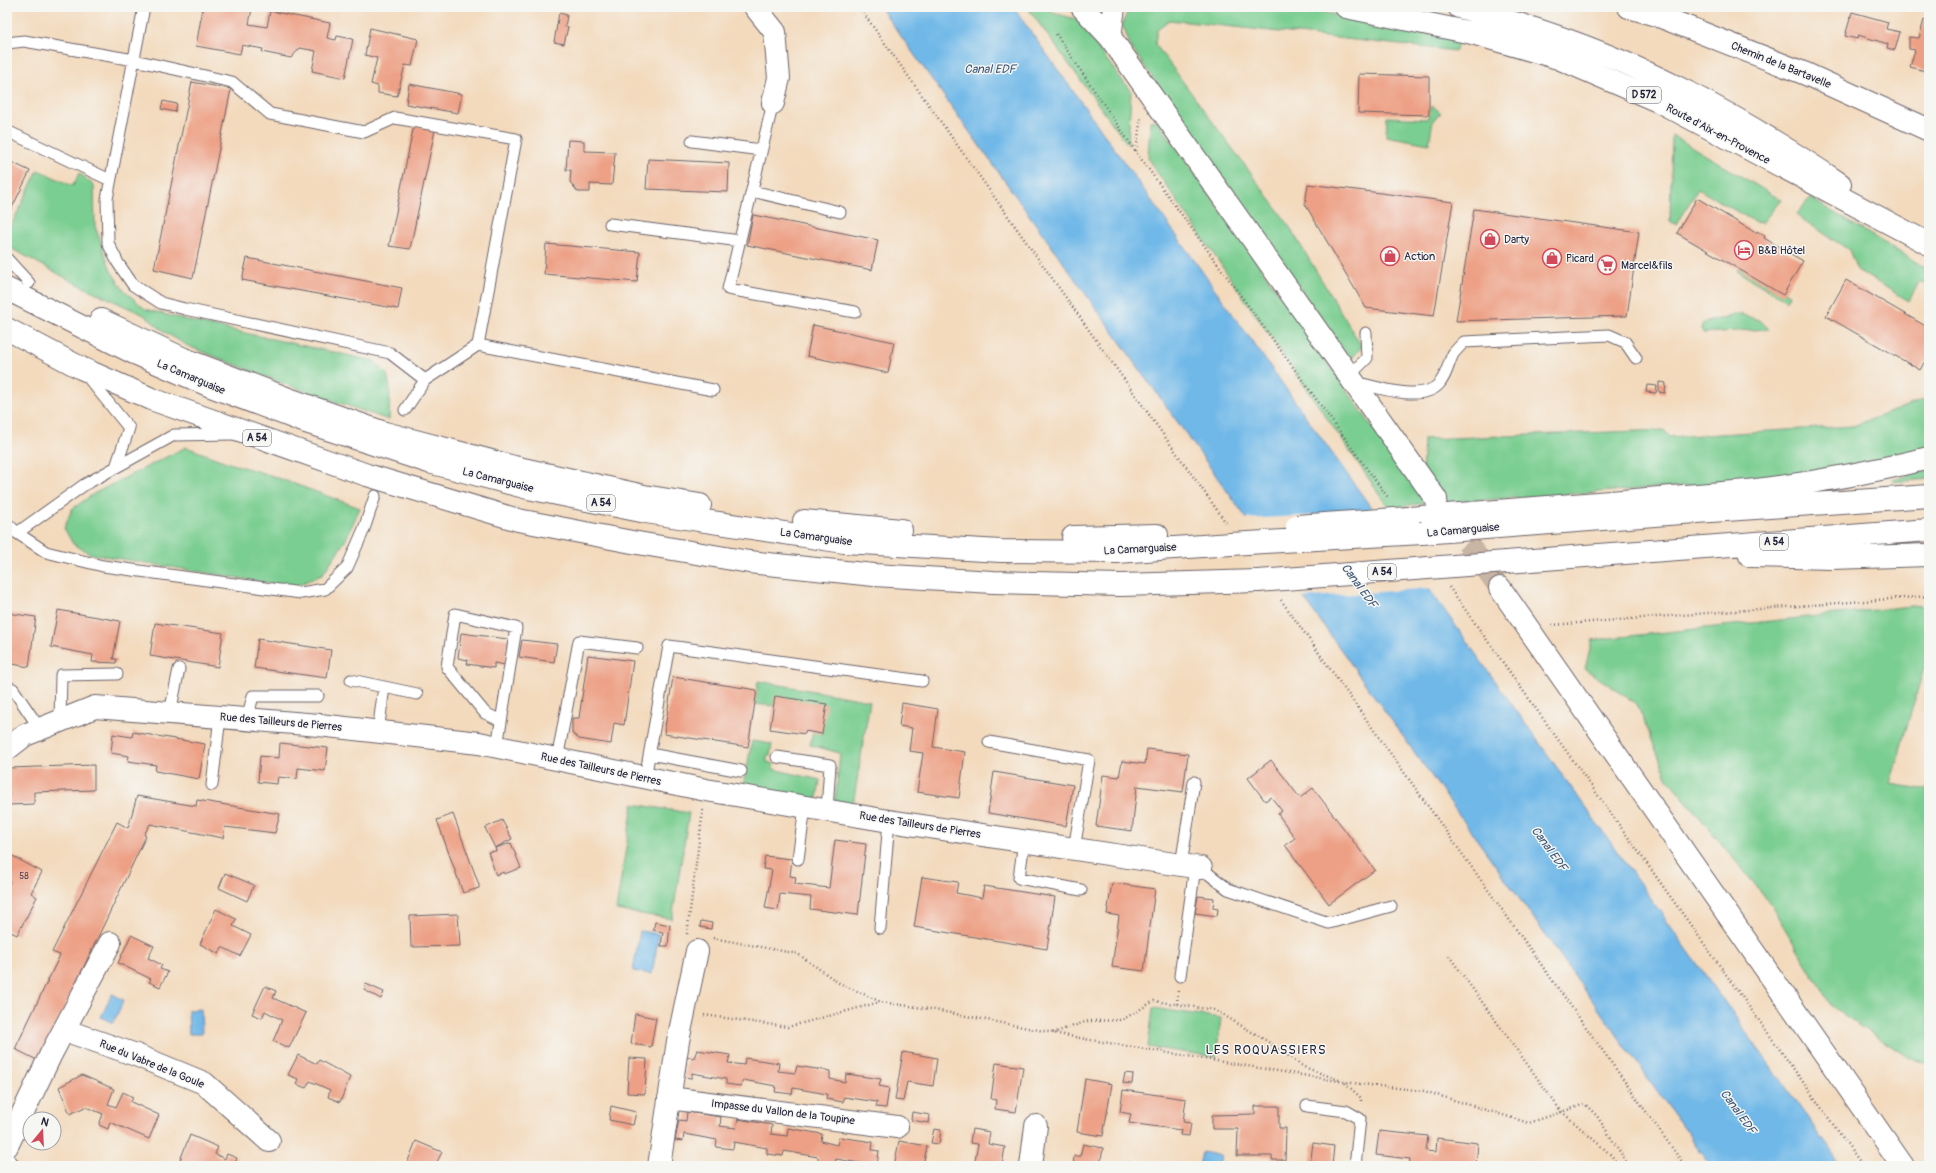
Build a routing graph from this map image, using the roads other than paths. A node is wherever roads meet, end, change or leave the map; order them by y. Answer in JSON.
{"nodes":[{"id":1,"x":144,"y":7,"type":"edge"},
{"id":2,"x":755,"y":7,"type":"edge"},
{"id":3,"x":1082,"y":7,"type":"edge"},
{"id":4,"x":1114,"y":7,"type":"edge"},
{"id":5,"x":1346,"y":7,"type":"edge"},
{"id":6,"x":1459,"y":7,"type":"edge"},
{"id":7,"x":1629,"y":7,"type":"edge"},
{"id":8,"x":1110,"y":37,"type":"junction"},
{"id":9,"x":7,"y":43,"type":"edge"},
{"id":10,"x":134,"y":60,"type":"junction"},
{"id":11,"x":773,"y":102,"type":"joint"},
{"id":12,"x":1929,"y":130,"type":"edge"},
{"id":13,"x":7,"y":131,"type":"edge"},
{"id":14,"x":692,"y":141,"type":"dead end"},
{"id":15,"x":761,"y":150,"type":"junction"},
{"id":16,"x":110,"y":180,"type":"junction"},
{"id":17,"x":752,"y":191,"type":"junction"},
{"id":18,"x":840,"y":212,"type":"dead end"},
{"id":19,"x":610,"y":224,"type":"dead end"},
{"id":20,"x":740,"y":241,"type":"junction"},
{"id":21,"x":1925,"y":241,"type":"edge"},
{"id":22,"x":7,"y":259,"type":"edge"},
{"id":23,"x":7,"y":272,"type":"edge"},
{"id":24,"x":29,"y":283,"type":"junction"},
{"id":25,"x":7,"y":288,"type":"edge"},
{"id":26,"x":855,"y":312,"type":"dead end"},
{"id":27,"x":7,"y":329,"type":"edge"},
{"id":28,"x":1366,"y":333,"type":"dead end"},
{"id":29,"x":478,"y":345,"type":"junction"},
{"id":30,"x":1636,"y":358,"type":"dead end"},
{"id":31,"x":81,"y":368,"type":"junction"},
{"id":32,"x":1352,"y":379,"type":"junction"},
{"id":33,"x":424,"y":380,"type":"junction"},
{"id":34,"x":714,"y":390,"type":"dead end"},
{"id":35,"x":405,"y":410,"type":"dead end"},
{"id":36,"x":248,"y":434,"type":"junction"},
{"id":37,"x":1929,"y":458,"type":"edge"},
{"id":38,"x":116,"y":467,"type":"junction"},
{"id":39,"x":375,"y":496,"type":"dead end"},
{"id":40,"x":1929,"y":496,"type":"edge"},
{"id":41,"x":1436,"y":499,"type":"tunnel mouth"},
{"id":42,"x":7,"y":523,"type":"edge"},
{"id":43,"x":1421,"y":528,"type":"junction"},
{"id":44,"x":1929,"y":530,"type":"edge"},
{"id":45,"x":16,"y":533,"type":"junction"},
{"id":46,"x":1227,"y":538,"type":"junction"},
{"id":47,"x":1618,"y":553,"type":"junction"},
{"id":48,"x":1929,"y":555,"type":"edge"},
{"id":49,"x":1500,"y":588,"type":"tunnel mouth"},
{"id":50,"x":637,"y":648,"type":"dead end"},
{"id":51,"x":179,"y":669,"type":"dead end"},
{"id":52,"x":117,"y":674,"type":"dead end"},
{"id":53,"x":351,"y":680,"type":"dead end"},
{"id":54,"x":922,"y":681,"type":"dead end"},
{"id":55,"x":384,"y":687,"type":"junction"},
{"id":56,"x":7,"y":688,"type":"edge"},
{"id":57,"x":417,"y":694,"type":"dead end"},
{"id":58,"x":318,"y":696,"type":"dead end"},
{"id":59,"x":170,"y":713,"type":"junction"},
{"id":60,"x":220,"y":717,"type":"junction"},
{"id":61,"x":247,"y":719,"type":"junction"},
{"id":62,"x":60,"y":721,"type":"junction"},
{"id":63,"x":501,"y":722,"type":"junction"},
{"id":64,"x":40,"y":729,"type":"junction"},
{"id":65,"x":378,"y":732,"type":"junction"},
{"id":66,"x":989,"y":742,"type":"dead end"},
{"id":67,"x":497,"y":747,"type":"junction"},
{"id":68,"x":7,"y":749,"type":"edge"},
{"id":69,"x":650,"y":754,"type":"junction"},
{"id":70,"x":777,"y":756,"type":"dead end"},
{"id":71,"x":557,"y":760,"type":"junction"},
{"id":72,"x":741,"y":771,"type":"dead end"},
{"id":73,"x":645,"y":778,"type":"junction"},
{"id":74,"x":1194,"y":782,"type":"dead end"},
{"id":75,"x":212,"y":785,"type":"dead end"},
{"id":76,"x":805,"y":807,"type":"junction"},
{"id":77,"x":827,"y":810,"type":"junction"},
{"id":78,"x":889,"y":821,"type":"junction"},
{"id":79,"x":1024,"y":841,"type":"junction"},
{"id":80,"x":1074,"y":849,"type":"junction"},
{"id":81,"x":798,"y":859,"type":"dead end"},
{"id":82,"x":1192,"y":866,"type":"junction"},
{"id":83,"x":1081,"y":890,"type":"dead end"},
{"id":84,"x":1391,"y":906,"type":"dead end"},
{"id":85,"x":880,"y":928,"type":"dead end"},
{"id":86,"x":697,"y":939,"type":"road end"},
{"id":87,"x":110,"y":943,"type":"dead end"},
{"id":88,"x":1180,"y":976,"type":"dead end"},
{"id":89,"x":64,"y":1030,"type":"junction"},
{"id":90,"x":669,"y":1098,"type":"junction"},
{"id":91,"x":1307,"y":1106,"type":"dead end"},
{"id":92,"x":1036,"y":1126,"type":"dead end"},
{"id":93,"x":897,"y":1127,"type":"dead end"},
{"id":94,"x":269,"y":1140,"type":"dead end"},
{"id":95,"x":7,"y":1146,"type":"edge"},
{"id":96,"x":659,"y":1166,"type":"edge"},
{"id":97,"x":1031,"y":1166,"type":"edge"},
{"id":98,"x":1355,"y":1166,"type":"edge"},
{"id":99,"x":1903,"y":1166,"type":"edge"}],
"edges":[{"from":1,"to":10,"type":"lane"},
{"from":2,"to":11,"type":"main road"},
{"from":3,"to":8,"type":"main road"},
{"from":4,"to":8,"type":"main road"},
{"from":5,"to":21,"type":"main road","name":"Route d'Aix-en-Provence","number":"D 572"},
{"from":6,"to":21,"type":"main road","name":"Route d'Aix-en-Provence","number":"D 572"},
{"from":7,"to":12,"type":"main road","name":"Chemin de la Bartavelle"},
{"from":8,"to":32,"type":"main road"},
{"from":9,"to":10,"type":"lane"},
{"from":10,"to":16,"type":"lane"},
{"from":10,"to":29,"type":"lane"},
{"from":11,"to":15,"type":"lane"},
{"from":13,"to":16,"type":"lane"},
{"from":14,"to":15,"type":"lane"},
{"from":15,"to":17,"type":"lane"},
{"from":16,"to":33,"type":"lane"},
{"from":17,"to":18,"type":"lane"},
{"from":17,"to":20,"type":"lane"},
{"from":19,"to":20,"type":"lane"},
{"from":20,"to":26,"type":"lane"},
{"from":22,"to":24,"type":"lane"},
{"from":23,"to":24,"type":"main road"},
{"from":24,"to":46,"type":"main road"},
{"from":25,"to":46,"type":"main road","name":"La Camarguaise","number":"A 54"},
{"from":27,"to":31,"type":"main road","number":"A 54"},
{"from":28,"to":32,"type":"lane"},
{"from":29,"to":33,"type":"lane"},
{"from":29,"to":34,"type":"lane"},
{"from":30,"to":32,"type":"lane"},
{"from":31,"to":36,"type":"main road","number":"A 54"},
{"from":31,"to":38,"type":"lane"},
{"from":32,"to":41,"type":"main road"},
{"from":33,"to":35,"type":"lane"},
{"from":36,"to":38,"type":"lane"},
{"from":36,"to":47,"type":"main road","number":"A 54","bridge":true},
{"from":37,"to":43,"type":"main road"},
{"from":38,"to":45,"type":"lane"},
{"from":39,"to":45,"type":"lane"},
{"from":40,"to":43,"type":"main road","name":"La Camarguaise","number":"A 54"},
{"from":42,"to":45,"type":"lane"},
{"from":43,"to":46,"type":"main road","name":"La Camarguaise","number":"A 54","bridge":true},
{"from":44,"to":47,"type":"main road","number":"A 54"},
{"from":47,"to":48,"type":"main road"},
{"from":49,"to":99,"type":"main road"},
{"from":50,"to":71,"type":"lane"},
{"from":51,"to":59,"type":"lane"},
{"from":52,"to":62,"type":"lane"},
{"from":53,"to":55,"type":"lane"},
{"from":54,"to":69,"type":"lane"},
{"from":55,"to":57,"type":"lane"},
{"from":55,"to":65,"type":"lane"},
{"from":56,"to":64,"type":"lane"},
{"from":58,"to":61,"type":"lane"},
{"from":59,"to":60,"type":"main road","name":"Rue des Tailleurs de Pierres"},
{"from":59,"to":62,"type":"main road","name":"Rue des Tailleurs de Pierres"},
{"from":60,"to":61,"type":"main road","name":"Rue des Tailleurs de Pierres"},
{"from":60,"to":75,"type":"lane"},
{"from":61,"to":65,"type":"main road","name":"Rue des Tailleurs de Pierres"},
{"from":62,"to":64,"type":"main road","name":"Rue des Tailleurs de Pierres"},
{"from":63,"to":63,"type":"lane"},
{"from":63,"to":67,"type":"lane"},
{"from":64,"to":68,"type":"main road","name":"Rue des Tailleurs de Pierres"},
{"from":65,"to":67,"type":"main road","name":"Rue des Tailleurs de Pierres"},
{"from":66,"to":80,"type":"lane"},
{"from":67,"to":71,"type":"main road","name":"Rue des Tailleurs de Pierres"},
{"from":69,"to":72,"type":"lane"},
{"from":69,"to":73,"type":"lane"},
{"from":70,"to":77,"type":"lane"},
{"from":71,"to":73,"type":"main road","name":"Rue des Tailleurs de Pierres"},
{"from":73,"to":76,"type":"main road","name":"Rue des Tailleurs de Pierres"},
{"from":74,"to":82,"type":"lane"},
{"from":76,"to":77,"type":"main road","name":"Rue des Tailleurs de Pierres"},
{"from":76,"to":81,"type":"lane"},
{"from":77,"to":78,"type":"main road","name":"Rue des Tailleurs de Pierres"},
{"from":78,"to":79,"type":"main road","name":"Rue des Tailleurs de Pierres"},
{"from":78,"to":85,"type":"lane"},
{"from":79,"to":80,"type":"main road","name":"Rue des Tailleurs de Pierres"},
{"from":79,"to":83,"type":"lane"},
{"from":80,"to":82,"type":"main road","name":"Rue des Tailleurs de Pierres"},
{"from":82,"to":84,"type":"lane"},
{"from":82,"to":88,"type":"lane"},
{"from":86,"to":90,"type":"main road"},
{"from":87,"to":89,"type":"main road"},
{"from":89,"to":94,"type":"main road","name":"Rue du Vabre de la Goule"},
{"from":89,"to":95,"type":"main road"},
{"from":90,"to":93,"type":"main road","name":"Impasse du Vallon de la Toupine"},
{"from":90,"to":96,"type":"main road"},
{"from":91,"to":98,"type":"lane"},
{"from":92,"to":97,"type":"main road"}]}
